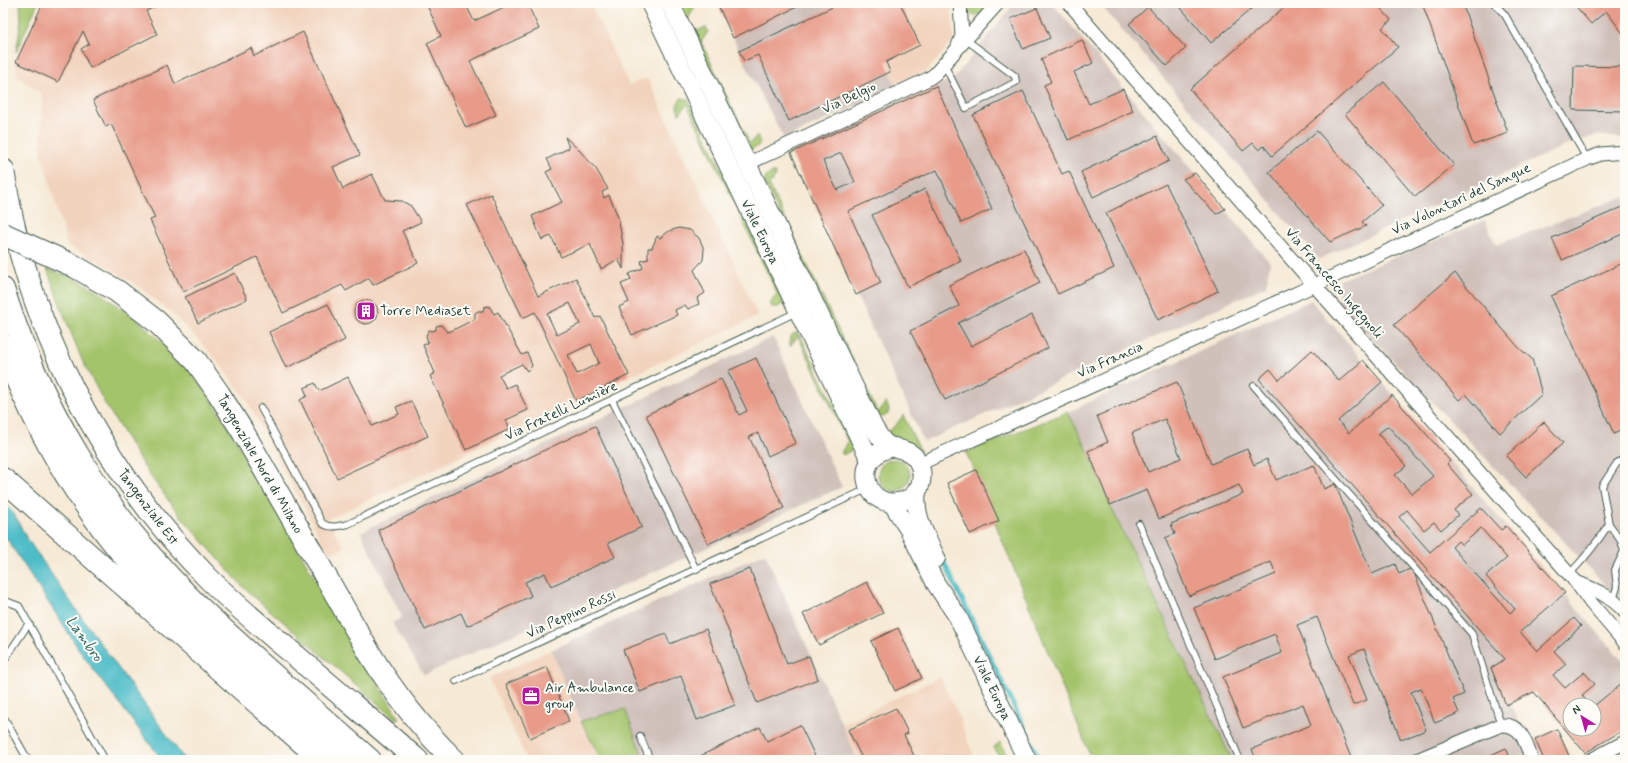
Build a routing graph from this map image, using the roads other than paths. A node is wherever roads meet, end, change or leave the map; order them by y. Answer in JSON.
{"nodes":[{"id":1,"x":650,"y":3,"type":"edge"},
{"id":2,"x":670,"y":3,"type":"edge"},
{"id":3,"x":960,"y":3,"type":"edge"},
{"id":4,"x":998,"y":3,"type":"edge"},
{"id":5,"x":1069,"y":3,"type":"edge"},
{"id":6,"x":1494,"y":3,"type":"edge"},
{"id":7,"x":964,"y":38,"type":"junction"},
{"id":8,"x":944,"y":64,"type":"junction"},
{"id":9,"x":1625,"y":152,"type":"edge"},
{"id":10,"x":1587,"y":159,"type":"junction"},
{"id":11,"x":747,"y":164,"type":"junction"},
{"id":12,"x":3,"y":170,"type":"edge"},
{"id":13,"x":3,"y":234,"type":"edge"},
{"id":14,"x":1314,"y":285,"type":"junction"},
{"id":15,"x":3,"y":290,"type":"edge"},
{"id":16,"x":798,"y":312,"type":"junction"},
{"id":17,"x":3,"y":346,"type":"edge"},
{"id":18,"x":1254,"y":386,"type":"dead end"},
{"id":19,"x":612,"y":400,"type":"junction"},
{"id":20,"x":261,"y":408,"type":"dead end"},
{"id":21,"x":895,"y":447,"type":"junction"},
{"id":22,"x":1625,"y":458,"type":"edge"},
{"id":23,"x":870,"y":460,"type":"junction"},
{"id":24,"x":919,"y":464,"type":"junction"},
{"id":25,"x":3,"y":479,"type":"edge"},
{"id":26,"x":869,"y":488,"type":"junction"},
{"id":27,"x":917,"y":490,"type":"junction"},
{"id":28,"x":892,"y":503,"type":"junction"},
{"id":29,"x":1139,"y":524,"type":"dead end"},
{"id":30,"x":1609,"y":524,"type":"junction"},
{"id":31,"x":696,"y":569,"type":"junction"},
{"id":32,"x":1573,"y":578,"type":"junction"},
{"id":33,"x":3,"y":600,"type":"edge"},
{"id":34,"x":1613,"y":600,"type":"junction"},
{"id":35,"x":1625,"y":612,"type":"edge"},
{"id":36,"x":958,"y":617,"type":"junction"},
{"id":37,"x":29,"y":623,"type":"junction"},
{"id":38,"x":1625,"y":643,"type":"edge"},
{"id":39,"x":3,"y":662,"type":"edge"},
{"id":40,"x":456,"y":681,"type":"dead end"},
{"id":41,"x":3,"y":716,"type":"edge"},
{"id":42,"x":1501,"y":724,"type":"junction"},
{"id":43,"x":640,"y":736,"type":"dead end"},
{"id":44,"x":1625,"y":742,"type":"edge"},
{"id":45,"x":28,"y":760,"type":"edge"},
{"id":46,"x":105,"y":760,"type":"edge"},
{"id":47,"x":322,"y":760,"type":"edge"},
{"id":48,"x":345,"y":760,"type":"edge"},
{"id":49,"x":370,"y":760,"type":"edge"},
{"id":50,"x":417,"y":760,"type":"edge"},
{"id":51,"x":454,"y":760,"type":"edge"},
{"id":52,"x":650,"y":760,"type":"edge"},
{"id":53,"x":1027,"y":760,"type":"edge"},
{"id":54,"x":1240,"y":760,"type":"edge"},
{"id":55,"x":1417,"y":760,"type":"edge"},
{"id":56,"x":1532,"y":760,"type":"edge"},
{"id":57,"x":1591,"y":760,"type":"edge"}],
"edges":[{"from":1,"to":16,"type":"street","name":"Viale Europa"},
{"from":2,"to":11,"type":"street","name":"Viale Europa"},
{"from":3,"to":7,"type":"street","name":"Via Belgio"},
{"from":4,"to":7,"type":"street","name":"Via Belgio"},
{"from":5,"to":14,"type":"street","name":"Via Francesco Ingegnoli"},
{"from":6,"to":10,"type":"lane"},
{"from":7,"to":8,"type":"street","name":"Via Belgio"},
{"from":7,"to":8,"type":"lane"},
{"from":8,"to":11,"type":"street","name":"Via Belgio"},
{"from":9,"to":10,"type":"street","name":"Via Volontari del Sangue"},
{"from":10,"to":14,"type":"street","name":"Via Volontari del Sangue"},
{"from":11,"to":21,"type":"street","name":"Viale Europa"},
{"from":12,"to":50,"type":"highway","name":"Tangenziale Est"},
{"from":13,"to":51,"type":"highway","name":"Tangenziale Nord di Milano","bridge":true},
{"from":14,"to":24,"type":"street","name":"Via Francia"},
{"from":14,"to":32,"type":"street","name":"Via Francesco Ingegnoli"},
{"from":15,"to":49,"type":"highway","name":"Tangenziale Est"},
{"from":16,"to":19,"type":"lane","name":"Via Fratelli Lumière"},
{"from":16,"to":23,"type":"street","name":"Viale Europa"},
{"from":17,"to":48,"type":"highway"},
{"from":18,"to":42,"type":"lane"},
{"from":19,"to":20,"type":"lane","name":"Via Fratelli Lumière"},
{"from":19,"to":31,"type":"lane"},
{"from":21,"to":23,"type":"street"},
{"from":21,"to":24,"type":"street","name":"Viale Europa"},
{"from":22,"to":30,"type":"lane"},
{"from":23,"to":26,"type":"street"},
{"from":24,"to":27,"type":"street","name":"Viale Europa"},
{"from":25,"to":47,"type":"highway"},
{"from":26,"to":28,"type":"street"},
{"from":26,"to":31,"type":"lane","name":"Via Peppino Rossi"},
{"from":27,"to":28,"type":"street"},
{"from":27,"to":36,"type":"street","name":"Viale Europa"},
{"from":28,"to":36,"type":"street","name":"Viale Europa"},
{"from":29,"to":54,"type":"lane"},
{"from":30,"to":32,"type":"lane"},
{"from":30,"to":34,"type":"lane"},
{"from":31,"to":40,"type":"lane","name":"Via Peppino Rossi"},
{"from":32,"to":34,"type":"street","name":"Via Francesco Ingegnoli"},
{"from":32,"to":38,"type":"street","name":"Via Francesco Ingegnoli"},
{"from":33,"to":37,"type":"lane"},
{"from":34,"to":35,"type":"street","name":"Via Francesco Ingegnoli"},
{"from":36,"to":53,"type":"street","name":"Viale Europa"},
{"from":37,"to":39,"type":"lane"},
{"from":37,"to":46,"type":"lane"},
{"from":41,"to":45,"type":"lane"},
{"from":42,"to":55,"type":"street"},
{"from":42,"to":56,"type":"street"},
{"from":43,"to":52,"type":"lane"},
{"from":44,"to":57,"type":"street"}]}
